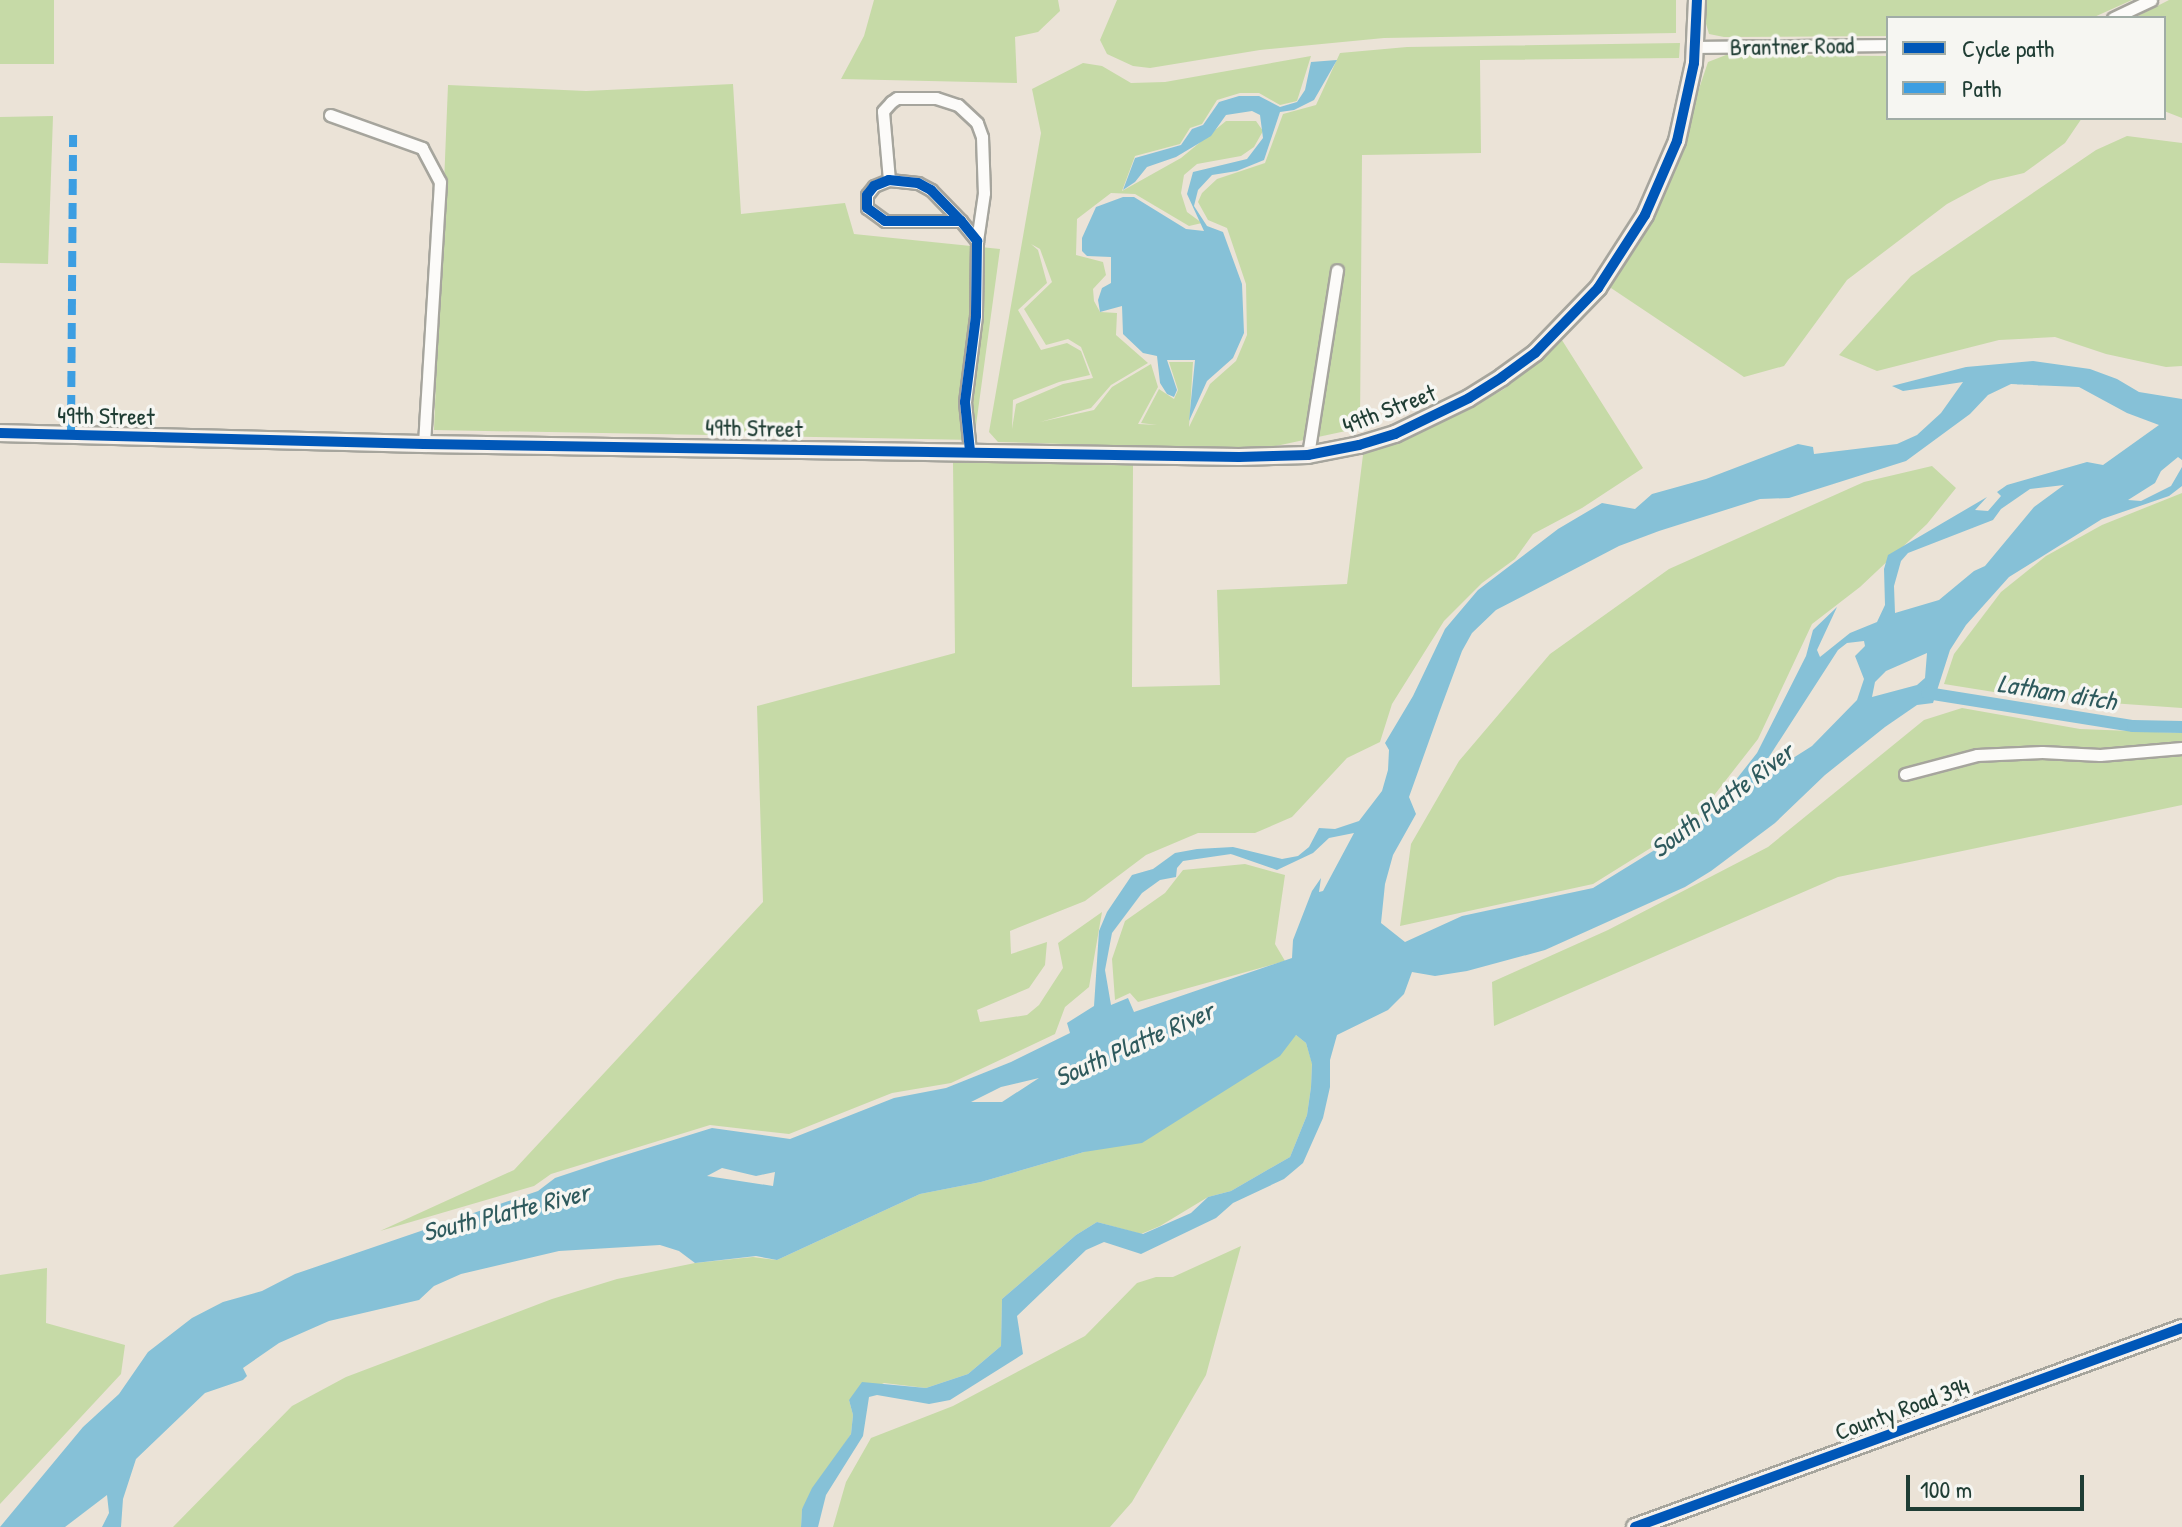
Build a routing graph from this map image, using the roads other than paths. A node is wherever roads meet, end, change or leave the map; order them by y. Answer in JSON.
{"nodes":[{"id":1,"x":1697,"y":0,"type":"edge"},
{"id":2,"x":2151,"y":0,"type":"edge"},
{"id":3,"x":2117,"y":16,"type":"edge"},
{"id":4,"x":1886,"y":45,"type":"edge"},
{"id":5,"x":1696,"y":47,"type":"junction"},
{"id":6,"x":330,"y":115,"type":"dead end"},
{"id":7,"x":889,"y":180,"type":"junction"},
{"id":8,"x":961,"y":221,"type":"junction"},
{"id":9,"x":977,"y":241,"type":"junction"},
{"id":10,"x":1337,"y":270,"type":"dead end"},
{"id":11,"x":0,"y":433,"type":"edge"},
{"id":12,"x":424,"y":444,"type":"junction"},
{"id":13,"x":970,"y":451,"type":"junction"},
{"id":14,"x":1308,"y":455,"type":"junction"},
{"id":15,"x":2182,"y":748,"type":"edge"},
{"id":16,"x":1905,"y":774,"type":"dead end"},
{"id":17,"x":2182,"y":1328,"type":"edge"},
{"id":18,"x":1635,"y":1527,"type":"edge"}],
"edges":[{"from":1,"to":5,"type":"street","name":"49th Street"},
{"from":2,"to":3,"type":"street"},
{"from":4,"to":5,"type":"street","name":"Brantner Road"},
{"from":5,"to":14,"type":"street","name":"49th Street"},
{"from":6,"to":12,"type":"street"},
{"from":7,"to":8,"type":"street"},
{"from":7,"to":8,"type":"street"},
{"from":7,"to":9,"type":"street"},
{"from":8,"to":9,"type":"street"},
{"from":9,"to":13,"type":"street"},
{"from":10,"to":14,"type":"street"},
{"from":11,"to":12,"type":"street","name":"49th Street"},
{"from":12,"to":13,"type":"street","name":"49th Street"},
{"from":13,"to":14,"type":"street","name":"49th Street"},
{"from":15,"to":16,"type":"street"},
{"from":17,"to":18,"type":"street","name":"County Road 394"}]}
